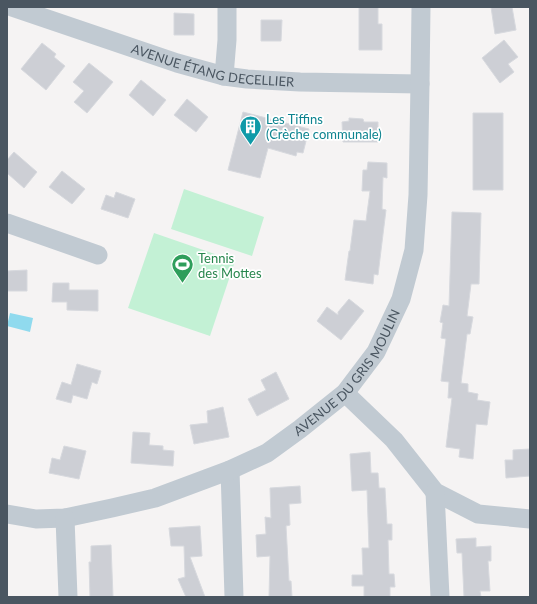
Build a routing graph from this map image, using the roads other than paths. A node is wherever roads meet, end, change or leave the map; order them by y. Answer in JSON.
{"nodes":[{"id":1,"x":12,"y":7,"type":"edge"},
{"id":2,"x":227,"y":7,"type":"edge"},
{"id":3,"x":421,"y":7,"type":"edge"},
{"id":4,"x":224,"y":76,"type":"junction"},
{"id":5,"x":420,"y":84,"type":"junction"},
{"id":6,"x":7,"y":223,"type":"edge"},
{"id":7,"x":98,"y":255,"type":"dead end"},
{"id":8,"x":345,"y":393,"type":"junction"},
{"id":9,"x":230,"y":470,"type":"junction"},
{"id":10,"x":435,"y":492,"type":"junction"},
{"id":11,"x":7,"y":514,"type":"edge"},
{"id":12,"x":65,"y":518,"type":"junction"},
{"id":13,"x":530,"y":519,"type":"edge"},
{"id":14,"x":68,"y":597,"type":"edge"},
{"id":15,"x":234,"y":597,"type":"edge"},
{"id":16,"x":440,"y":597,"type":"edge"}],
"edges":[{"from":1,"to":4,"type":"street","name":"AVENUE ÉTANG DECELLIER"},
{"from":2,"to":4,"type":"street"},
{"from":3,"to":5,"type":"street","name":"AVENUE DU GRIS MOULIN"},
{"from":4,"to":5,"type":"street","name":"AVENUE ÉTANG DECELLIER"},
{"from":5,"to":8,"type":"street","name":"AVENUE DU GRIS MOULIN"},
{"from":6,"to":7,"type":"street"},
{"from":8,"to":9,"type":"street","name":"AVENUE DU GRIS MOULIN"},
{"from":8,"to":10,"type":"street"},
{"from":9,"to":12,"type":"street","name":"AVENUE DU GRIS MOULIN"},
{"from":9,"to":15,"type":"street"},
{"from":10,"to":13,"type":"street"},
{"from":10,"to":16,"type":"street"},
{"from":11,"to":12,"type":"street","name":"AVENUE DU GRIS MOULIN"},
{"from":12,"to":14,"type":"street"}]}
